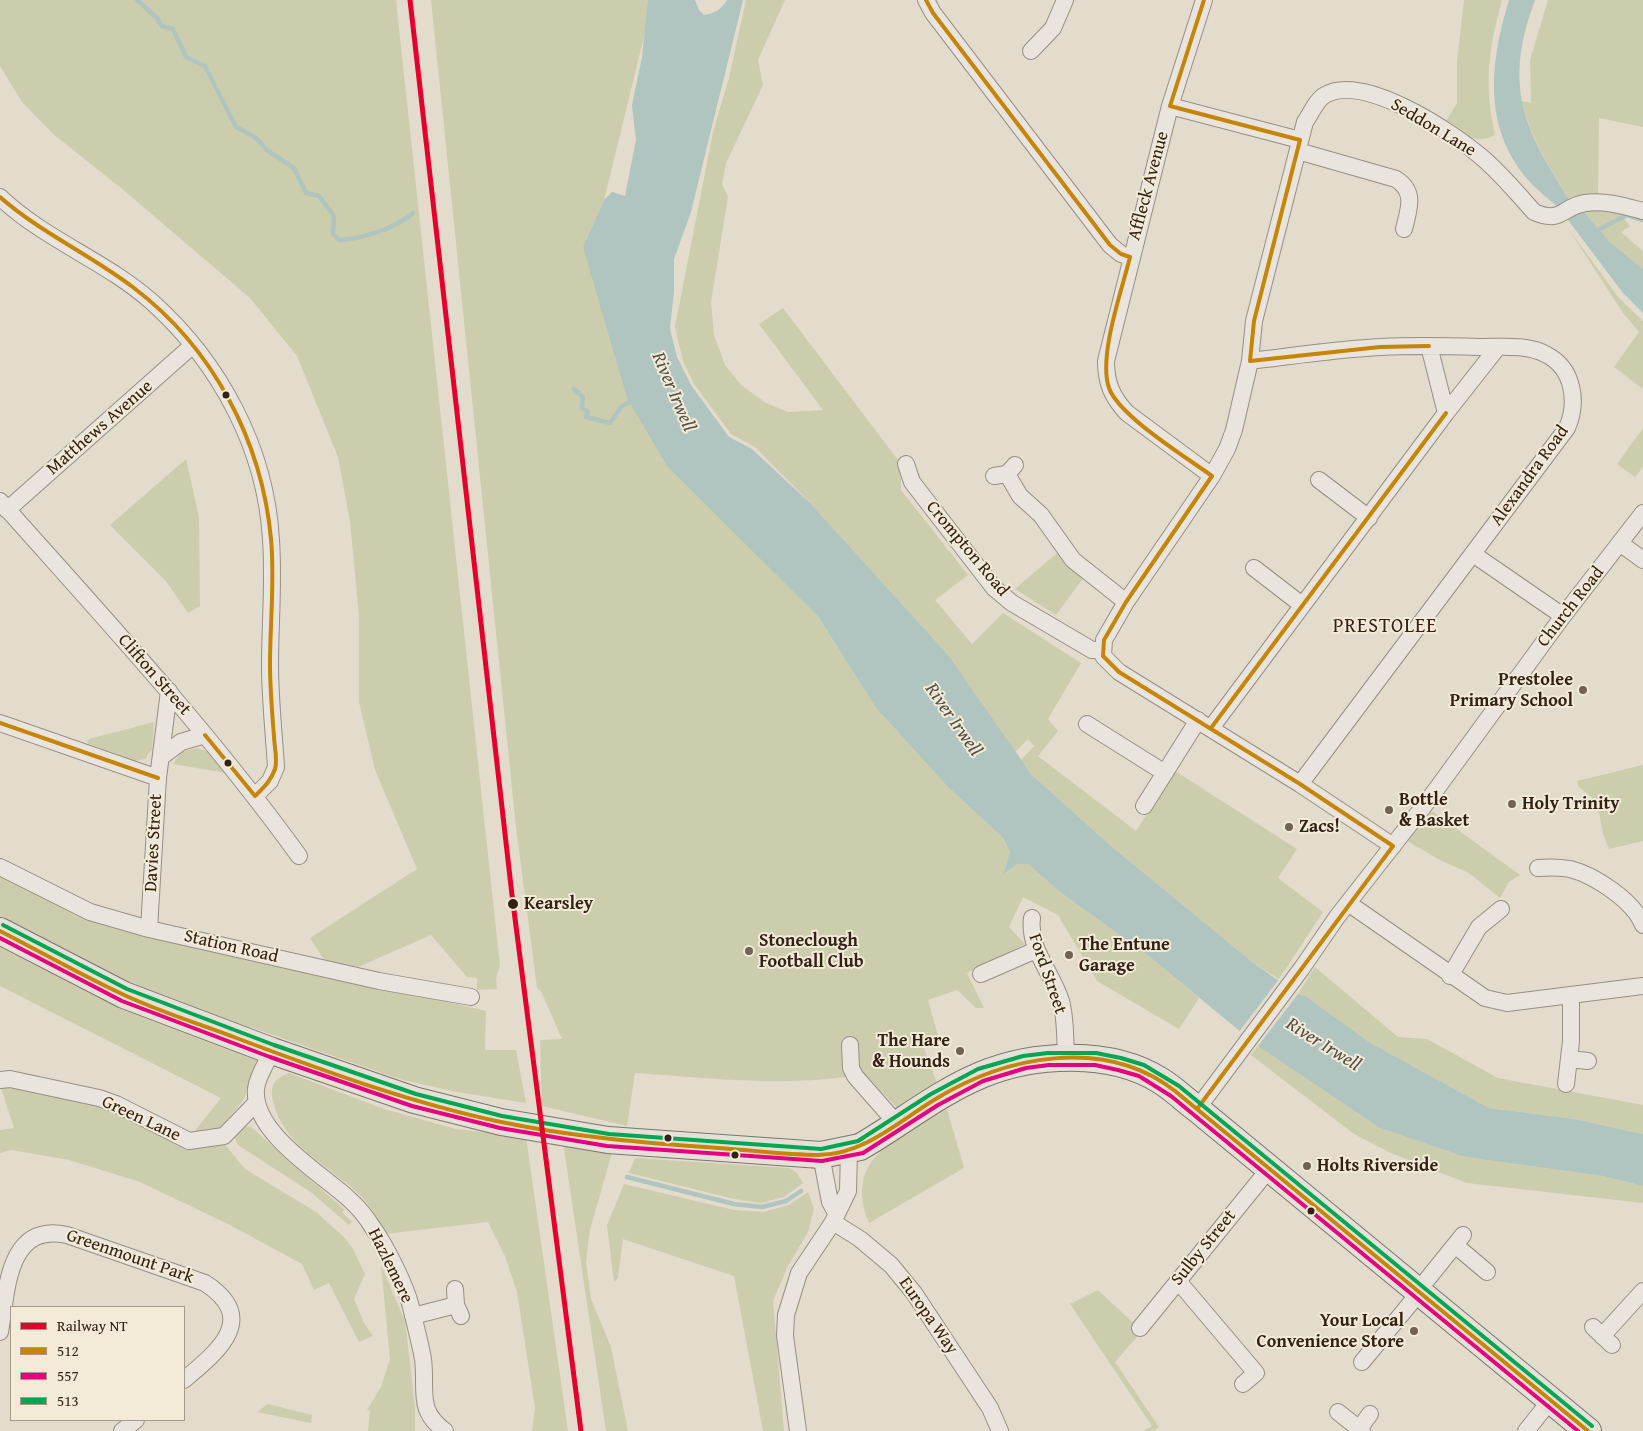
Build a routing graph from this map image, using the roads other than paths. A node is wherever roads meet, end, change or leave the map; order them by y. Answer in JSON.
{"nodes":[{"id":1,"x":926,"y":0,"type":"edge"},
{"id":2,"x":1065,"y":0,"type":"edge"},
{"id":3,"x":1204,"y":0,"type":"edge"},
{"id":4,"x":1035,"y":41,"type":"dead end"},
{"id":5,"x":1170,"y":106,"type":"junction"},
{"id":6,"x":1299,"y":146,"type":"junction"},
{"id":7,"x":0,"y":197,"type":"edge"},
{"id":8,"x":1643,"y":211,"type":"edge"},
{"id":9,"x":1404,"y":229,"type":"dead end"},
{"id":10,"x":1130,"y":256,"type":"junction"},
{"id":11,"x":193,"y":345,"type":"junction"},
{"id":12,"x":1429,"y":346,"type":"junction"},
{"id":13,"x":1498,"y":347,"type":"junction"},
{"id":14,"x":1250,"y":360,"type":"junction"},
{"id":15,"x":1446,"y":413,"type":"junction"},
{"id":16,"x":906,"y":464,"type":"dead end"},
{"id":17,"x":1006,"y":472,"type":"dead end"},
{"id":18,"x":1212,"y":476,"type":"junction"},
{"id":19,"x":1319,"y":480,"type":"dead end"},
{"id":20,"x":4,"y":506,"type":"edge"},
{"id":21,"x":1643,"y":513,"type":"edge"},
{"id":22,"x":1369,"y":518,"type":"junction"},
{"id":23,"x":1621,"y":544,"type":"junction"},
{"id":24,"x":1473,"y":554,"type":"junction"},
{"id":25,"x":1643,"y":560,"type":"edge"},
{"id":26,"x":1254,"y":568,"type":"dead end"},
{"id":27,"x":1126,"y":602,"type":"junction"},
{"id":28,"x":1302,"y":605,"type":"junction"},
{"id":29,"x":1562,"y":616,"type":"junction"},
{"id":30,"x":1102,"y":650,"type":"junction"},
{"id":31,"x":169,"y":691,"type":"junction"},
{"id":32,"x":0,"y":723,"type":"edge"},
{"id":33,"x":1087,"y":724,"type":"dead end"},
{"id":34,"x":1205,"y":724,"type":"junction"},
{"id":35,"x":205,"y":735,"type":"junction"},
{"id":36,"x":162,"y":757,"type":"junction"},
{"id":37,"x":1165,"y":773,"type":"junction"},
{"id":38,"x":158,"y":778,"type":"junction"},
{"id":39,"x":1300,"y":784,"type":"junction"},
{"id":40,"x":255,"y":796,"type":"junction"},
{"id":41,"x":1144,"y":806,"type":"dead end"},
{"id":42,"x":1393,"y":846,"type":"junction"},
{"id":43,"x":299,"y":856,"type":"dead end"},
{"id":44,"x":0,"y":867,"type":"edge"},
{"id":45,"x":1538,"y":868,"type":"dead end"},
{"id":46,"x":1348,"y":903,"type":"junction"},
{"id":47,"x":1032,"y":918,"type":"dead end"},
{"id":48,"x":1642,"y":918,"type":"edge"},
{"id":49,"x":1495,"y":919,"type":"dead end"},
{"id":50,"x":149,"y":929,"type":"junction"},
{"id":51,"x":0,"y":930,"type":"edge"},
{"id":52,"x":1036,"y":950,"type":"junction"},
{"id":53,"x":980,"y":974,"type":"dead end"},
{"id":54,"x":1450,"y":976,"type":"junction"},
{"id":55,"x":1642,"y":982,"type":"edge"},
{"id":56,"x":1571,"y":995,"type":"junction"},
{"id":57,"x":471,"y":997,"type":"dead end"},
{"id":58,"x":850,"y":1045,"type":"dead end"},
{"id":59,"x":272,"y":1051,"type":"junction"},
{"id":60,"x":1066,"y":1059,"type":"junction"},
{"id":61,"x":1568,"y":1059,"type":"junction"},
{"id":62,"x":1588,"y":1061,"type":"dead end"},
{"id":63,"x":0,"y":1080,"type":"edge"},
{"id":64,"x":1566,"y":1084,"type":"dead end"},
{"id":65,"x":257,"y":1102,"type":"junction"},
{"id":66,"x":1197,"y":1109,"type":"junction"},
{"id":67,"x":898,"y":1125,"type":"junction"},
{"id":68,"x":849,"y":1150,"type":"junction"},
{"id":69,"x":821,"y":1155,"type":"junction"},
{"id":70,"x":1269,"y":1169,"type":"junction"},
{"id":71,"x":834,"y":1217,"type":"junction"},
{"id":72,"x":1487,"y":1272,"type":"dead end"},
{"id":73,"x":1178,"y":1280,"type":"junction"},
{"id":74,"x":1643,"y":1291,"type":"edge"},
{"id":75,"x":1418,"y":1292,"type":"junction"},
{"id":76,"x":457,"y":1303,"type":"dead end"},
{"id":77,"x":413,"y":1316,"type":"junction"},
{"id":78,"x":1140,"y":1328,"type":"dead end"},
{"id":79,"x":0,"y":1332,"type":"edge"},
{"id":80,"x":1602,"y":1336,"type":"dead end"},
{"id":81,"x":1362,"y":1362,"type":"dead end"},
{"id":82,"x":185,"y":1379,"type":"edge"},
{"id":83,"x":1243,"y":1384,"type":"dead end"},
{"id":84,"x":1550,"y":1401,"type":"junction"},
{"id":85,"x":1338,"y":1412,"type":"dead end"},
{"id":86,"x":1370,"y":1414,"type":"dead end"},
{"id":87,"x":135,"y":1421,"type":"edge"},
{"id":88,"x":1360,"y":1430,"type":"edge"},
{"id":89,"x":122,"y":1431,"type":"edge"},
{"id":90,"x":445,"y":1431,"type":"edge"},
{"id":91,"x":798,"y":1431,"type":"edge"},
{"id":92,"x":1000,"y":1431,"type":"edge"},
{"id":93,"x":1526,"y":1431,"type":"edge"},
{"id":94,"x":1588,"y":1431,"type":"edge"}],
"edges":[{"from":1,"to":10,"type":"street"},
{"from":2,"to":4,"type":"street"},
{"from":3,"to":5,"type":"street","name":"Affleck Avenue"},
{"from":5,"to":6,"type":"street"},
{"from":5,"to":10,"type":"street","name":"Affleck Avenue"},
{"from":6,"to":8,"type":"street","name":"Seddon Lane"},
{"from":6,"to":9,"type":"street"},
{"from":6,"to":14,"type":"street","name":"Seddon Lane"},
{"from":7,"to":11,"type":"street"},
{"from":10,"to":18,"type":"street","name":"Affleck Avenue"},
{"from":11,"to":20,"type":"street","name":"Matthews Avenue"},
{"from":11,"to":40,"type":"street"},
{"from":12,"to":13,"type":"street","name":"Alexandra Road"},
{"from":12,"to":14,"type":"street","name":"Alexandra Road"},
{"from":12,"to":15,"type":"street"},
{"from":13,"to":15,"type":"street"},
{"from":13,"to":24,"type":"street","name":"Alexandra Road"},
{"from":14,"to":18,"type":"street","name":"Seddon Lane"},
{"from":15,"to":22,"type":"street"},
{"from":16,"to":30,"type":"street","name":"Crompton Road"},
{"from":17,"to":27,"type":"street"},
{"from":18,"to":27,"type":"street","name":"Seddon Lane"},
{"from":19,"to":22,"type":"street"},
{"from":20,"to":31,"type":"street","name":"Clifton Street"},
{"from":21,"to":23,"type":"street","name":"Church Road"},
{"from":22,"to":28,"type":"street"},
{"from":23,"to":25,"type":"street"},
{"from":23,"to":29,"type":"street","name":"Church Road"},
{"from":24,"to":29,"type":"street"},
{"from":24,"to":39,"type":"street","name":"Alexandra Road"},
{"from":26,"to":28,"type":"street"},
{"from":27,"to":30,"type":"street","name":"Seddon Lane"},
{"from":28,"to":34,"type":"street"},
{"from":29,"to":42,"type":"street","name":"Church Road"},
{"from":30,"to":34,"type":"street"},
{"from":31,"to":35,"type":"street","name":"Clifton Street"},
{"from":31,"to":36,"type":"street","name":"Davies Street"},
{"from":32,"to":38,"type":"street"},
{"from":33,"to":37,"type":"street"},
{"from":34,"to":37,"type":"street"},
{"from":34,"to":39,"type":"street"},
{"from":35,"to":36,"type":"street"},
{"from":35,"to":40,"type":"street","name":"Clifton Street"},
{"from":36,"to":38,"type":"street","name":"Davies Street"},
{"from":37,"to":41,"type":"street"},
{"from":38,"to":50,"type":"street","name":"Davies Street"},
{"from":39,"to":42,"type":"street"},
{"from":40,"to":43,"type":"street","name":"Clifton Street"},
{"from":42,"to":46,"type":"street","name":"Church Road"},
{"from":44,"to":50,"type":"street","name":"Station Road"},
{"from":45,"to":48,"type":"street"},
{"from":46,"to":54,"type":"street"},
{"from":46,"to":66,"type":"street","name":"Church Road"},
{"from":47,"to":52,"type":"street","name":"Ford Street"},
{"from":49,"to":54,"type":"street"},
{"from":50,"to":57,"type":"street","name":"Station Road"},
{"from":51,"to":59,"type":"main road"},
{"from":52,"to":53,"type":"street"},
{"from":52,"to":60,"type":"street","name":"Ford Street"},
{"from":54,"to":56,"type":"street"},
{"from":55,"to":56,"type":"street"},
{"from":56,"to":61,"type":"street"},
{"from":58,"to":67,"type":"street"},
{"from":59,"to":65,"type":"street"},
{"from":59,"to":69,"type":"main road"},
{"from":60,"to":66,"type":"main road"},
{"from":60,"to":67,"type":"main road"},
{"from":61,"to":62,"type":"street"},
{"from":61,"to":64,"type":"street"},
{"from":63,"to":65,"type":"street","name":"Green Lane"},
{"from":65,"to":77,"type":"street","name":"Hazlemere"},
{"from":66,"to":70,"type":"main road"},
{"from":67,"to":68,"type":"main road"},
{"from":68,"to":69,"type":"main road"},
{"from":68,"to":71,"type":"street"},
{"from":69,"to":71,"type":"street"},
{"from":70,"to":73,"type":"street","name":"Sulby Street"},
{"from":70,"to":75,"type":"main road"},
{"from":71,"to":91,"type":"street"},
{"from":71,"to":92,"type":"street","name":"Europa Way"},
{"from":72,"to":75,"type":"street"},
{"from":73,"to":78,"type":"street","name":"Sulby Street"},
{"from":73,"to":83,"type":"street"},
{"from":74,"to":80,"type":"street"},
{"from":75,"to":81,"type":"street"},
{"from":75,"to":84,"type":"main road"},
{"from":76,"to":77,"type":"street"},
{"from":77,"to":90,"type":"street","name":"Hazlemere"},
{"from":79,"to":82,"type":"street","name":"Greenmount Park"},
{"from":84,"to":93,"type":"street"},
{"from":84,"to":94,"type":"main road"},
{"from":85,"to":88,"type":"street"},
{"from":86,"to":88,"type":"street"},
{"from":87,"to":89,"type":"street"}]}
